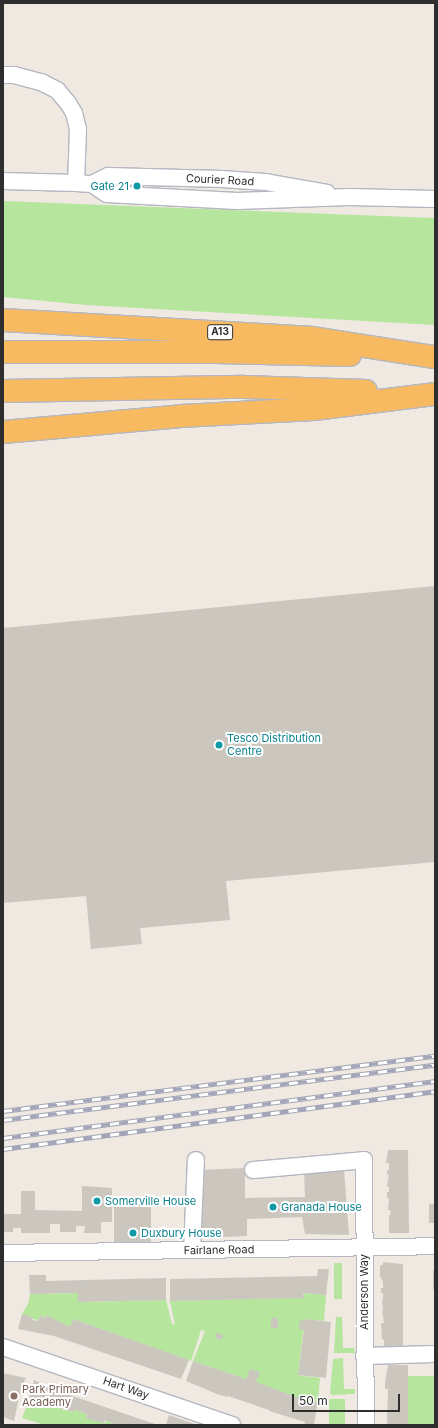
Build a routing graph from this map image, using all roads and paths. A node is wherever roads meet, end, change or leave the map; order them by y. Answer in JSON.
{"nodes":[{"id":1,"x":3,"y":76,"type":"edge"},
{"id":2,"x":3,"y":181,"type":"edge"},
{"id":3,"x":76,"y":183,"type":"junction"},
{"id":4,"x":435,"y":199,"type":"edge"},
{"id":5,"x":3,"y":320,"type":"edge"},
{"id":6,"x":3,"y":352,"type":"edge"},
{"id":7,"x":435,"y":357,"type":"edge"},
{"id":8,"x":3,"y":391,"type":"edge"},
{"id":9,"x":435,"y":394,"type":"edge"},
{"id":10,"x":3,"y":432,"type":"edge"},
{"id":11,"x":196,"y":1160,"type":"dead end"},
{"id":12,"x":253,"y":1170,"type":"dead end"},
{"id":13,"x":435,"y":1246,"type":"edge"},
{"id":14,"x":364,"y":1248,"type":"junction"},
{"id":15,"x":192,"y":1250,"type":"junction"},
{"id":16,"x":3,"y":1253,"type":"edge"},
{"id":17,"x":4,"y":1345,"type":"edge"},
{"id":18,"x":435,"y":1354,"type":"edge"},
{"id":19,"x":364,"y":1356,"type":"junction"},
{"id":20,"x":232,"y":1425,"type":"edge"},
{"id":21,"x":366,"y":1425,"type":"edge"}],
"edges":[{"from":1,"to":3,"type":"street"},
{"from":2,"to":3,"type":"street","name":"Courier Road"},
{"from":3,"to":4,"type":"street","name":"Courier Road"},
{"from":5,"to":7,"type":"highway","number":"A13"},
{"from":6,"to":7,"type":"highway","number":"A13"},
{"from":8,"to":9,"type":"highway"},
{"from":9,"to":10,"type":"highway"},
{"from":11,"to":15,"type":"street"},
{"from":12,"to":14,"type":"street","name":"Anderson Way"},
{"from":13,"to":14,"type":"street","name":"Fairlane Road"},
{"from":14,"to":15,"type":"street","name":"Fairlane Road"},
{"from":14,"to":19,"type":"street","name":"Anderson Way"},
{"from":15,"to":16,"type":"street","name":"Fairlane Road"},
{"from":17,"to":20,"type":"street","name":"Hart Way"},
{"from":18,"to":19,"type":"street"},
{"from":19,"to":21,"type":"street","name":"Anderson Way"}]}
